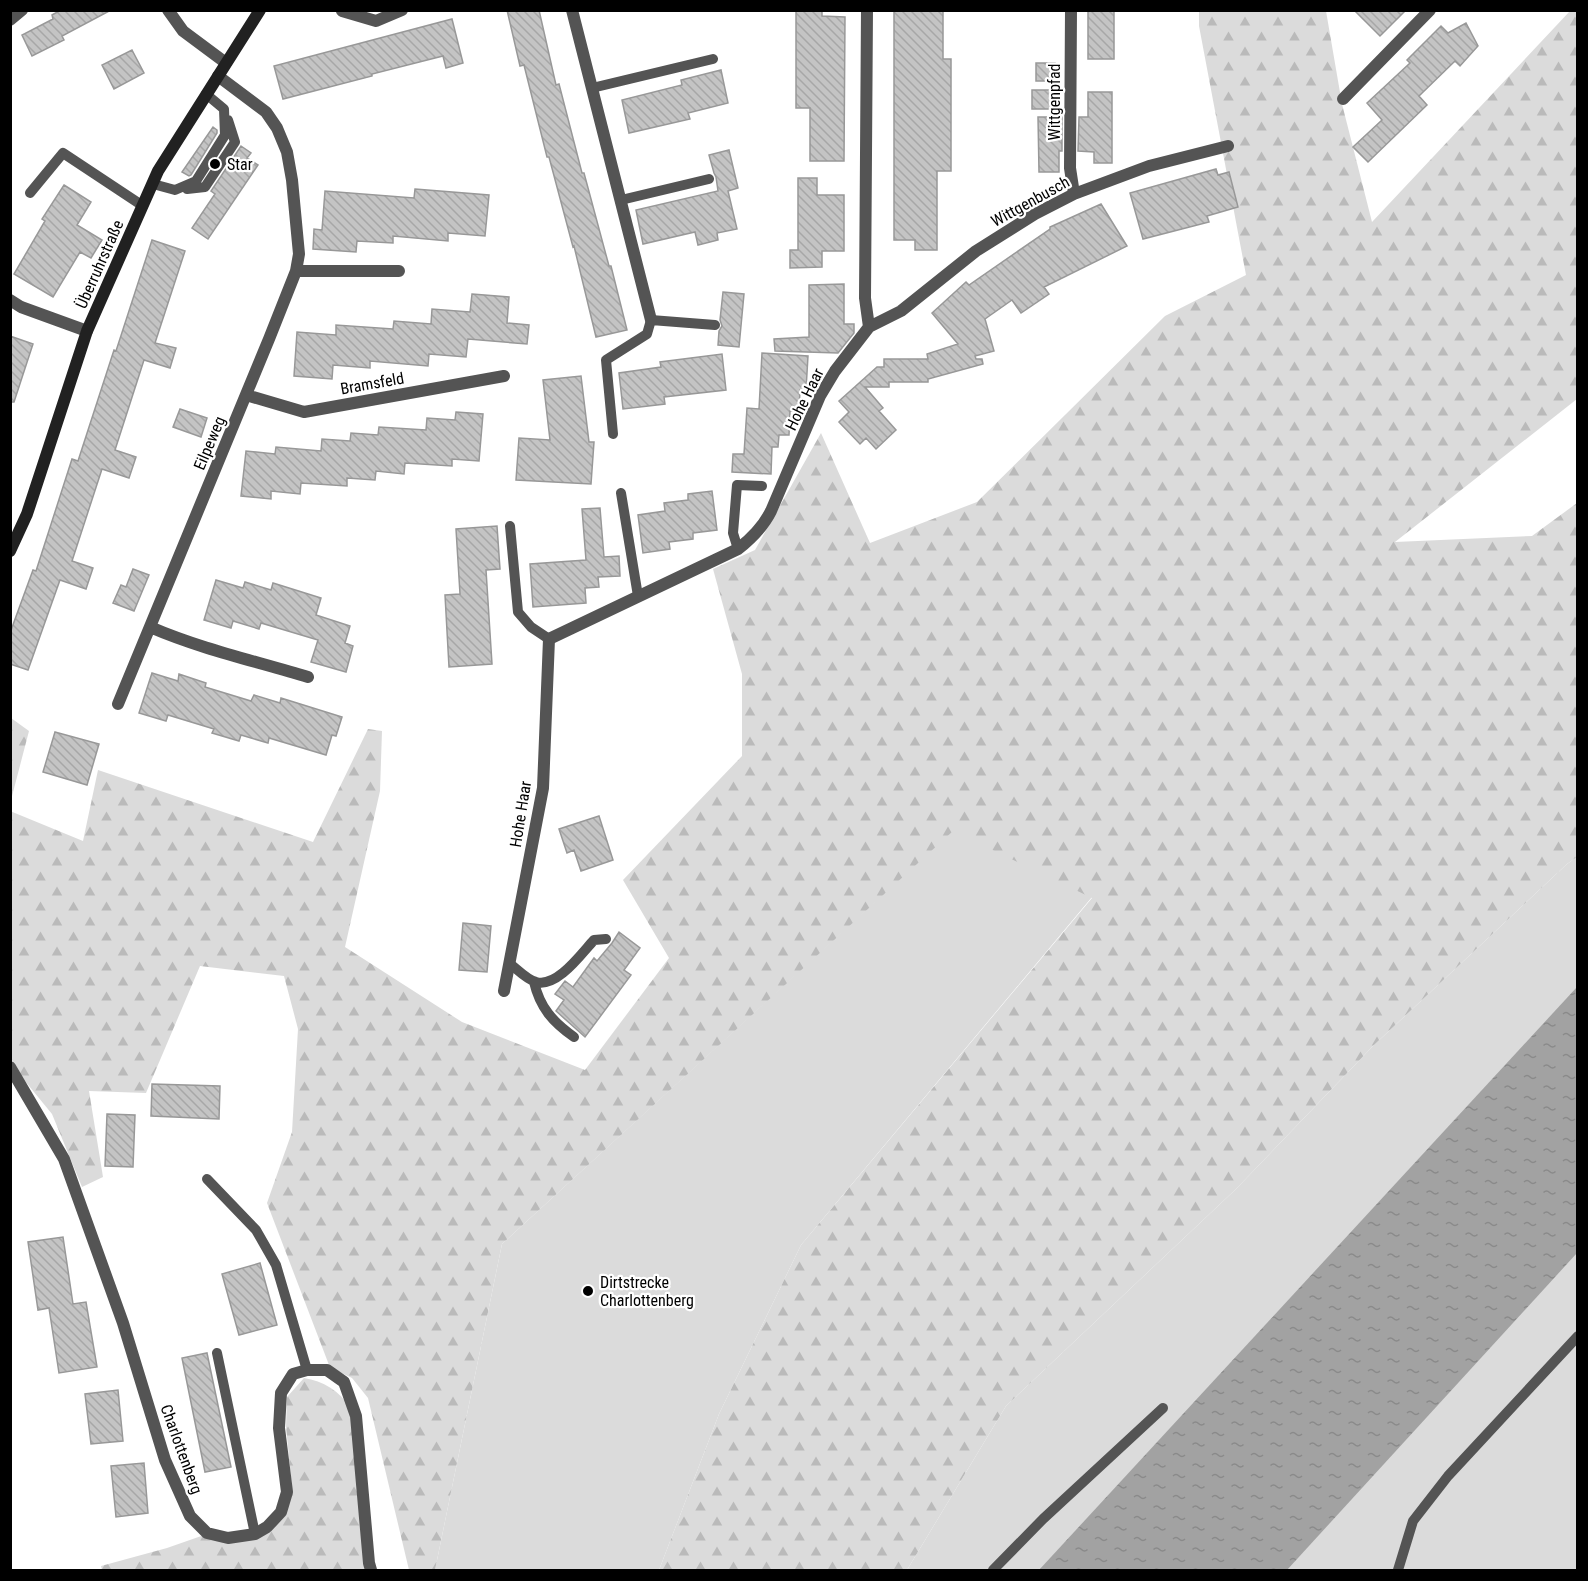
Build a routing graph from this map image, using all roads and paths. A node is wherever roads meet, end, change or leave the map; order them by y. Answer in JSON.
{"nodes":[{"id":1,"x":22,"y":10,"type":"edge"},
{"id":2,"x":168,"y":10,"type":"edge"},
{"id":3,"x":260,"y":10,"type":"edge"},
{"id":4,"x":402,"y":10,"type":"edge"},
{"id":5,"x":572,"y":10,"type":"edge"},
{"id":6,"x":867,"y":10,"type":"edge"},
{"id":7,"x":1071,"y":10,"type":"edge"},
{"id":8,"x":1430,"y":10,"type":"edge"},
{"id":9,"x":342,"y":11,"type":"edge"},
{"id":10,"x":10,"y":20,"type":"edge"},
{"id":11,"x":713,"y":59,"type":"dead end"},
{"id":12,"x":226,"y":63,"type":"junction"},
{"id":13,"x":218,"y":76,"type":"junction"},
{"id":14,"x":592,"y":88,"type":"junction"},
{"id":15,"x":206,"y":94,"type":"junction"},
{"id":16,"x":1344,"y":99,"type":"dead end"},
{"id":17,"x":1228,"y":146,"type":"dead end"},
{"id":18,"x":708,"y":179,"type":"dead end"},
{"id":19,"x":153,"y":184,"type":"junction"},
{"id":20,"x":30,"y":193,"type":"dead end"},
{"id":21,"x":1074,"y":194,"type":"junction"},
{"id":22,"x":621,"y":200,"type":"junction"},
{"id":23,"x":143,"y":206,"type":"junction"},
{"id":24,"x":296,"y":271,"type":"junction"},
{"id":25,"x":399,"y":271,"type":"dead end"},
{"id":26,"x":10,"y":300,"type":"edge"},
{"id":27,"x":651,"y":320,"type":"junction"},
{"id":28,"x":715,"y":325,"type":"dead end"},
{"id":29,"x":869,"y":327,"type":"junction"},
{"id":30,"x":87,"y":331,"type":"junction"},
{"id":31,"x":504,"y":376,"type":"dead end"},
{"id":32,"x":246,"y":395,"type":"junction"},
{"id":33,"x":613,"y":434,"type":"dead end"},
{"id":34,"x":762,"y":486,"type":"dead end"},
{"id":35,"x":621,"y":493,"type":"dead end"},
{"id":36,"x":510,"y":526,"type":"dead end"},
{"id":37,"x":738,"y":549,"type":"junction"},
{"id":38,"x":10,"y":551,"type":"edge"},
{"id":39,"x":638,"y":596,"type":"junction"},
{"id":40,"x":150,"y":627,"type":"junction"},
{"id":41,"x":549,"y":639,"type":"junction"},
{"id":42,"x":308,"y":676,"type":"dead end"},
{"id":43,"x":118,"y":704,"type":"dead end"},
{"id":44,"x":606,"y":939,"type":"dead end"},
{"id":45,"x":509,"y":963,"type":"junction"},
{"id":46,"x":534,"y":982,"type":"junction"},
{"id":47,"x":504,"y":991,"type":"dead end"},
{"id":48,"x":574,"y":1038,"type":"dead end"},
{"id":49,"x":10,"y":1067,"type":"edge"},
{"id":50,"x":207,"y":1179,"type":"dead end"},
{"id":51,"x":1578,"y":1336,"type":"edge"},
{"id":52,"x":217,"y":1353,"type":"dead end"},
{"id":53,"x":307,"y":1370,"type":"junction"},
{"id":54,"x":1163,"y":1408,"type":"dead end"},
{"id":55,"x":255,"y":1534,"type":"junction"},
{"id":56,"x":371,"y":1570,"type":"edge"},
{"id":57,"x":993,"y":1570,"type":"edge"},
{"id":58,"x":1398,"y":1570,"type":"edge"}],
"edges":[{"from":1,"to":10,"type":"street"},
{"from":2,"to":12,"type":"street"},
{"from":3,"to":12,"type":"main road","name":"Überruhrstraße"},
{"from":4,"to":9,"type":"street"},
{"from":5,"to":14,"type":"street"},
{"from":6,"to":29,"type":"street"},
{"from":7,"to":21,"type":"street","name":"Wittgenpfad"},
{"from":8,"to":16,"type":"street"},
{"from":11,"to":14,"type":"lane"},
{"from":12,"to":13,"type":"main road","name":"Überruhrstraße"},
{"from":13,"to":15,"type":"main road","name":"Überruhrstraße"},
{"from":13,"to":24,"type":"street","name":"Eilpeweg"},
{"from":14,"to":22,"type":"street"},
{"from":15,"to":19,"type":"main road","name":"Überruhrstraße"},
{"from":15,"to":19,"type":"lane"},
{"from":17,"to":21,"type":"street","name":"Wittgenbusch"},
{"from":18,"to":22,"type":"lane"},
{"from":19,"to":23,"type":"main road","name":"Überruhrstraße"},
{"from":20,"to":23,"type":"lane"},
{"from":21,"to":29,"type":"street","name":"Wittgenbusch"},
{"from":22,"to":27,"type":"street"},
{"from":23,"to":30,"type":"main road","name":"Überruhrstraße"},
{"from":24,"to":25,"type":"street"},
{"from":24,"to":32,"type":"street","name":"Eilpeweg"},
{"from":26,"to":30,"type":"street"},
{"from":27,"to":28,"type":"lane"},
{"from":27,"to":33,"type":"lane"},
{"from":29,"to":37,"type":"street","name":"Hohe Haar"},
{"from":30,"to":38,"type":"main road","name":"Überruhrstraße"},
{"from":31,"to":32,"type":"street","name":"Bramsfeld"},
{"from":32,"to":40,"type":"street","name":"Eilpeweg"},
{"from":34,"to":37,"type":"lane"},
{"from":35,"to":39,"type":"lane"},
{"from":36,"to":41,"type":"lane"},
{"from":37,"to":39,"type":"street","name":"Hohe Haar"},
{"from":39,"to":41,"type":"street","name":"Hohe Haar"},
{"from":40,"to":42,"type":"street"},
{"from":40,"to":43,"type":"street","name":"Eilpeweg"},
{"from":41,"to":45,"type":"street","name":"Hohe Haar"},
{"from":44,"to":46,"type":"lane"},
{"from":45,"to":46,"type":"lane"},
{"from":45,"to":47,"type":"street","name":"Hohe Haar"},
{"from":46,"to":48,"type":"lane"},
{"from":49,"to":55,"type":"street","name":"Charlottenberg"},
{"from":50,"to":53,"type":"lane"},
{"from":51,"to":58,"type":"lane"},
{"from":52,"to":55,"type":"lane"},
{"from":53,"to":55,"type":"street"},
{"from":53,"to":56,"type":"street"},
{"from":54,"to":57,"type":"lane"}]}
